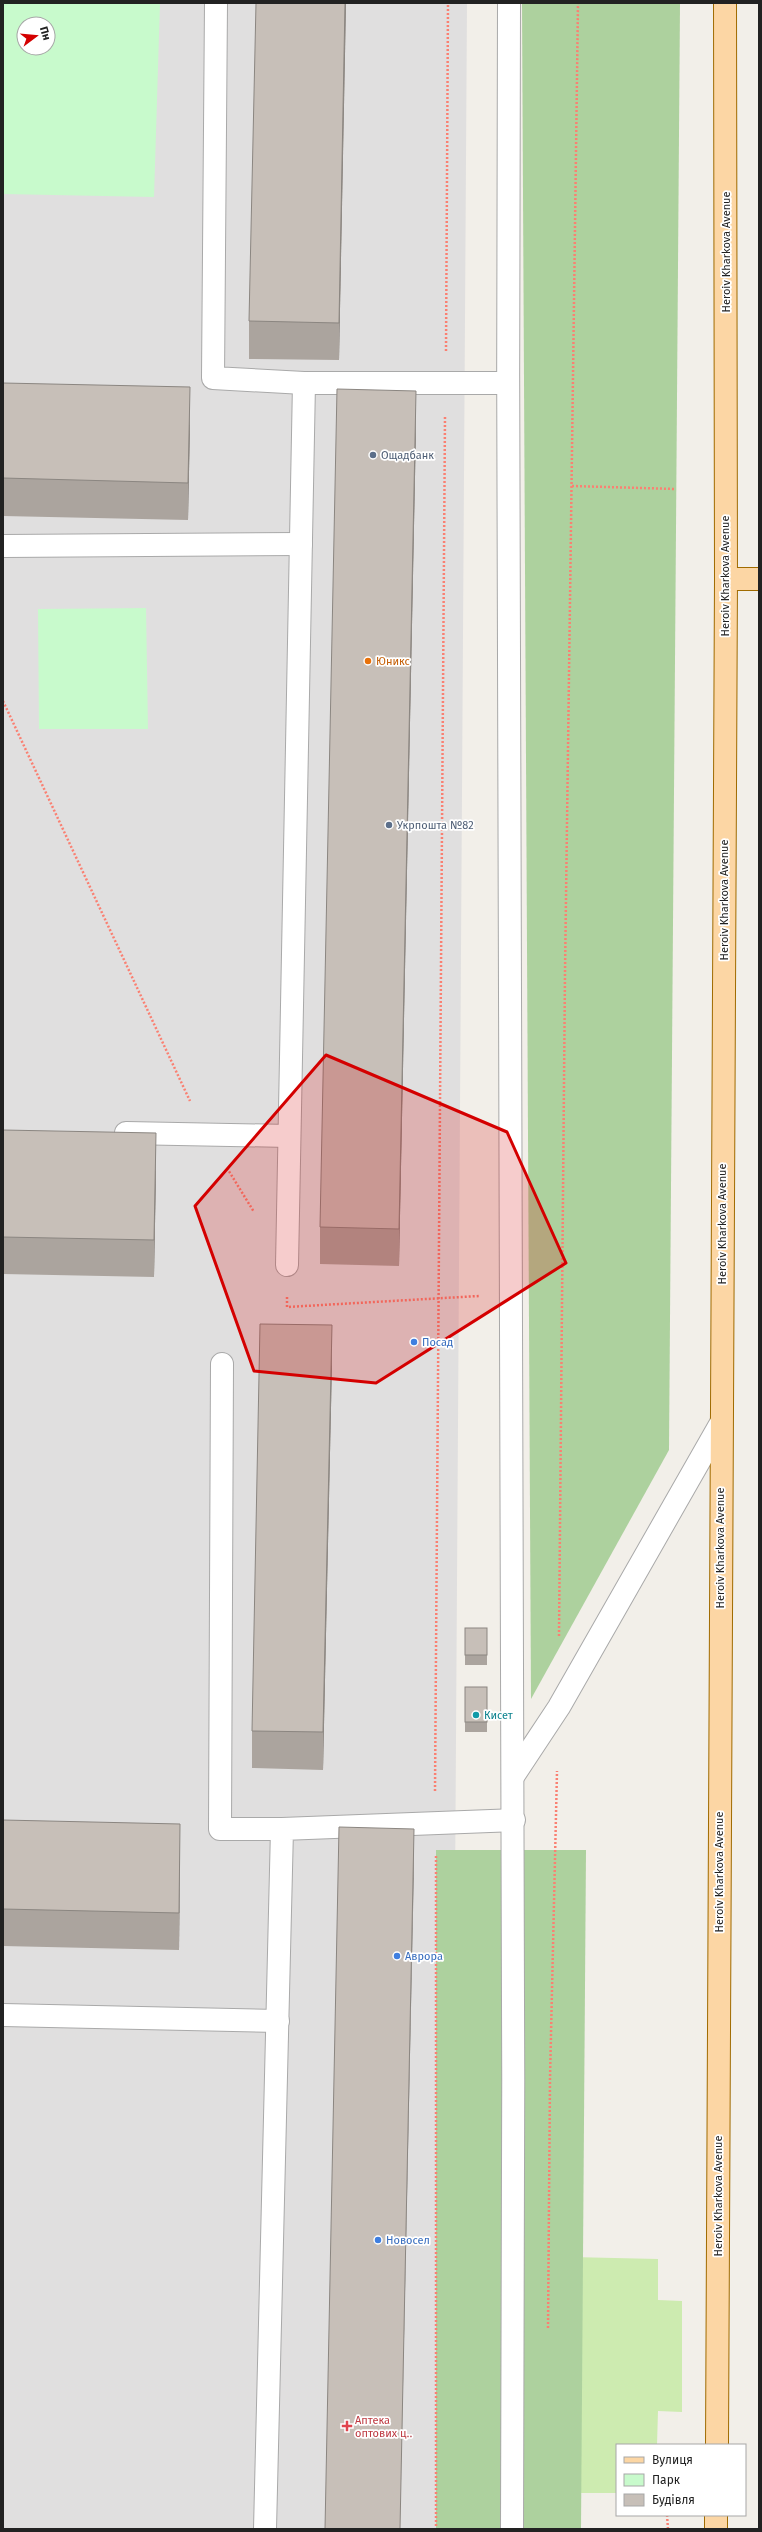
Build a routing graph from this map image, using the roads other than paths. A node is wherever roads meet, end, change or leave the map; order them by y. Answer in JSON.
{"nodes":[{"id":1,"x":216,"y":3,"type":"edge"},
{"id":2,"x":509,"y":3,"type":"edge"},
{"id":3,"x":725,"y":3,"type":"edge"},
{"id":4,"x":304,"y":383,"type":"junction"},
{"id":5,"x":507,"y":383,"type":"junction"},
{"id":6,"x":301,"y":544,"type":"junction"},
{"id":7,"x":3,"y":546,"type":"edge"},
{"id":8,"x":726,"y":579,"type":"junction"},
{"id":9,"x":759,"y":579,"type":"edge"},
{"id":10,"x":104,"y":1133,"type":"edge"},
{"id":11,"x":289,"y":1136,"type":"junction"},
{"id":12,"x":287,"y":1265,"type":"road end"},
{"id":13,"x":222,"y":1364,"type":"dead end"},
{"id":14,"x":721,"y":1423,"type":"junction"},
{"id":15,"x":514,"y":1775,"type":"junction"},
{"id":16,"x":514,"y":1820,"type":"junction"},
{"id":17,"x":282,"y":1830,"type":"junction"},
{"id":18,"x":3,"y":2015,"type":"edge"},
{"id":19,"x":278,"y":2021,"type":"junction"},
{"id":20,"x":717,"y":2444,"type":"edge"},
{"id":21,"x":716,"y":2516,"type":"edge"},
{"id":22,"x":265,"y":2529,"type":"edge"},
{"id":23,"x":512,"y":2529,"type":"edge"},
{"id":24,"x":716,"y":2529,"type":"edge"}],
"edges":[{"from":1,"to":4,"type":"lane"},
{"from":2,"to":5,"type":"lane"},
{"from":3,"to":8,"type":"main road","name":"Heroiv Kharkova Avenue"},
{"from":4,"to":5,"type":"lane"},
{"from":4,"to":6,"type":"lane"},
{"from":5,"to":15,"type":"lane"},
{"from":6,"to":7,"type":"lane"},
{"from":6,"to":11,"type":"lane"},
{"from":8,"to":9,"type":"main road"},
{"from":8,"to":14,"type":"main road","name":"Heroiv Kharkova Avenue"},
{"from":10,"to":11,"type":"lane"},
{"from":11,"to":12,"type":"lane"},
{"from":13,"to":17,"type":"lane"},
{"from":14,"to":15,"type":"lane"},
{"from":14,"to":20,"type":"main road","name":"Heroiv Kharkova Avenue"},
{"from":15,"to":16,"type":"lane"},
{"from":16,"to":17,"type":"lane"},
{"from":16,"to":23,"type":"lane"},
{"from":17,"to":19,"type":"lane"},
{"from":18,"to":19,"type":"lane"},
{"from":19,"to":22,"type":"lane"},
{"from":21,"to":24,"type":"main road"}]}
